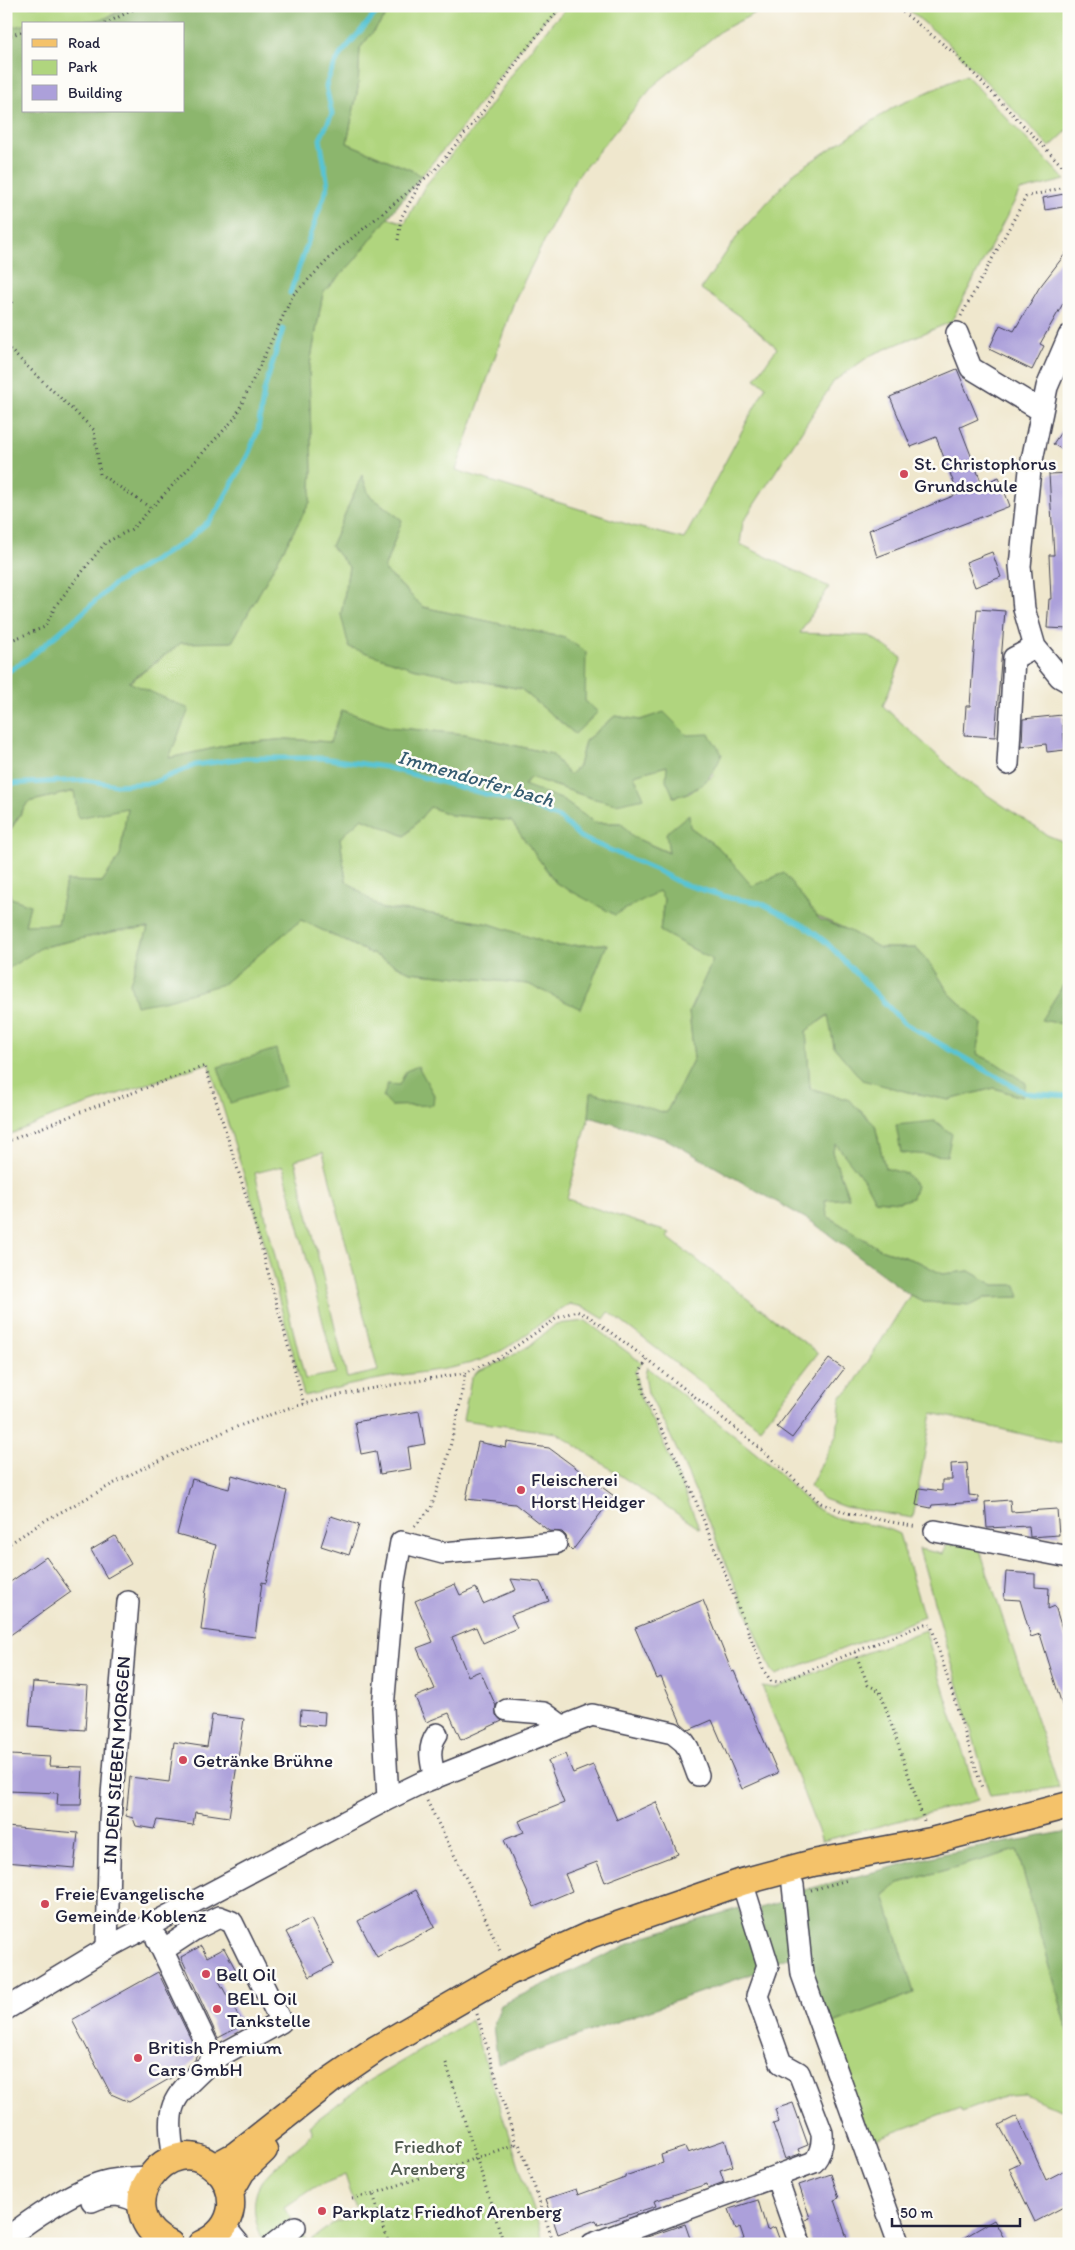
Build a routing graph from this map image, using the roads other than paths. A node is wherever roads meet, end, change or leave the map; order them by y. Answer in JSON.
{"nodes":[{"id":1,"x":957,"y":333,"type":"road end"},
{"id":2,"x":1069,"y":336,"type":"edge"},
{"id":3,"x":1042,"y":411,"type":"junction"},
{"id":4,"x":1035,"y":647,"type":"junction"},
{"id":5,"x":1069,"y":682,"type":"edge"},
{"id":6,"x":1008,"y":764,"type":"dead end"},
{"id":7,"x":935,"y":1531,"type":"road end"},
{"id":8,"x":556,"y":1543,"type":"dead end"},
{"id":9,"x":1069,"y":1557,"type":"edge"},
{"id":10,"x":128,"y":1602,"type":"dead end"},
{"id":11,"x":508,"y":1710,"type":"dead end"},
{"id":12,"x":563,"y":1727,"type":"junction"},
{"id":13,"x":438,"y":1734,"type":"dead end"},
{"id":14,"x":698,"y":1775,"type":"dead end"},
{"id":15,"x":428,"y":1780,"type":"junction"},
{"id":16,"x":388,"y":1799,"type":"junction"},
{"id":17,"x":1069,"y":1805,"type":"edge"},
{"id":18,"x":931,"y":1841,"type":"junction"},
{"id":19,"x":744,"y":1890,"type":"junction"},
{"id":20,"x":794,"y":1890,"type":"junction"},
{"id":21,"x":150,"y":1925,"type":"junction"},
{"id":22,"x":107,"y":1948,"type":"junction"},
{"id":23,"x":162,"y":1950,"type":"junction"},
{"id":24,"x":6,"y":2008,"type":"edge"},
{"id":25,"x":214,"y":2059,"type":"junction"},
{"id":26,"x":174,"y":2158,"type":"junction"},
{"id":27,"x":214,"y":2166,"type":"junction"},
{"id":28,"x":776,"y":2176,"type":"junction"},
{"id":29,"x":149,"y":2177,"type":"junction"},
{"id":30,"x":230,"y":2192,"type":"junction"},
{"id":31,"x":143,"y":2224,"type":"edge"},
{"id":32,"x":296,"y":2227,"type":"dead end"},
{"id":33,"x":643,"y":2235,"type":"edge"},
{"id":34,"x":6,"y":2240,"type":"edge"},
{"id":35,"x":217,"y":2240,"type":"edge"},
{"id":36,"x":170,"y":2244,"type":"edge"},
{"id":37,"x":274,"y":2244,"type":"edge"},
{"id":38,"x":592,"y":2244,"type":"edge"},
{"id":39,"x":800,"y":2244,"type":"edge"},
{"id":40,"x":898,"y":2244,"type":"edge"}],
"edges":[{"from":1,"to":3,"type":"street"},
{"from":2,"to":3,"type":"street"},
{"from":3,"to":4,"type":"street"},
{"from":4,"to":5,"type":"street"},
{"from":4,"to":6,"type":"street"},
{"from":7,"to":9,"type":"street"},
{"from":8,"to":16,"type":"street"},
{"from":10,"to":22,"type":"street","name":"IN DEN SIEBEN MORGEN"},
{"from":11,"to":12,"type":"street"},
{"from":12,"to":14,"type":"street"},
{"from":12,"to":15,"type":"street"},
{"from":13,"to":15,"type":"street"},
{"from":15,"to":16,"type":"street"},
{"from":16,"to":21,"type":"street"},
{"from":17,"to":18,"type":"main road"},
{"from":18,"to":19,"type":"main road"},
{"from":18,"to":20,"type":"main road"},
{"from":19,"to":20,"type":"main road"},
{"from":19,"to":27,"type":"main road"},
{"from":19,"to":28,"type":"street"},
{"from":19,"to":30,"type":"main road"},
{"from":20,"to":40,"type":"street"},
{"from":21,"to":22,"type":"street"},
{"from":21,"to":23,"type":"street"},
{"from":22,"to":24,"type":"street"},
{"from":23,"to":25,"type":"street"},
{"from":23,"to":25,"type":"street"},
{"from":25,"to":26,"type":"street"},
{"from":26,"to":27,"type":"main road"},
{"from":26,"to":29,"type":"main road"},
{"from":27,"to":30,"type":"main road"},
{"from":28,"to":33,"type":"street"},
{"from":28,"to":39,"type":"street"},
{"from":29,"to":31,"type":"main road"},
{"from":29,"to":34,"type":"street"},
{"from":30,"to":35,"type":"main road"},
{"from":31,"to":34,"type":"street"},
{"from":31,"to":36,"type":"main road"},
{"from":32,"to":37,"type":"street"},
{"from":33,"to":38,"type":"street"}]}
